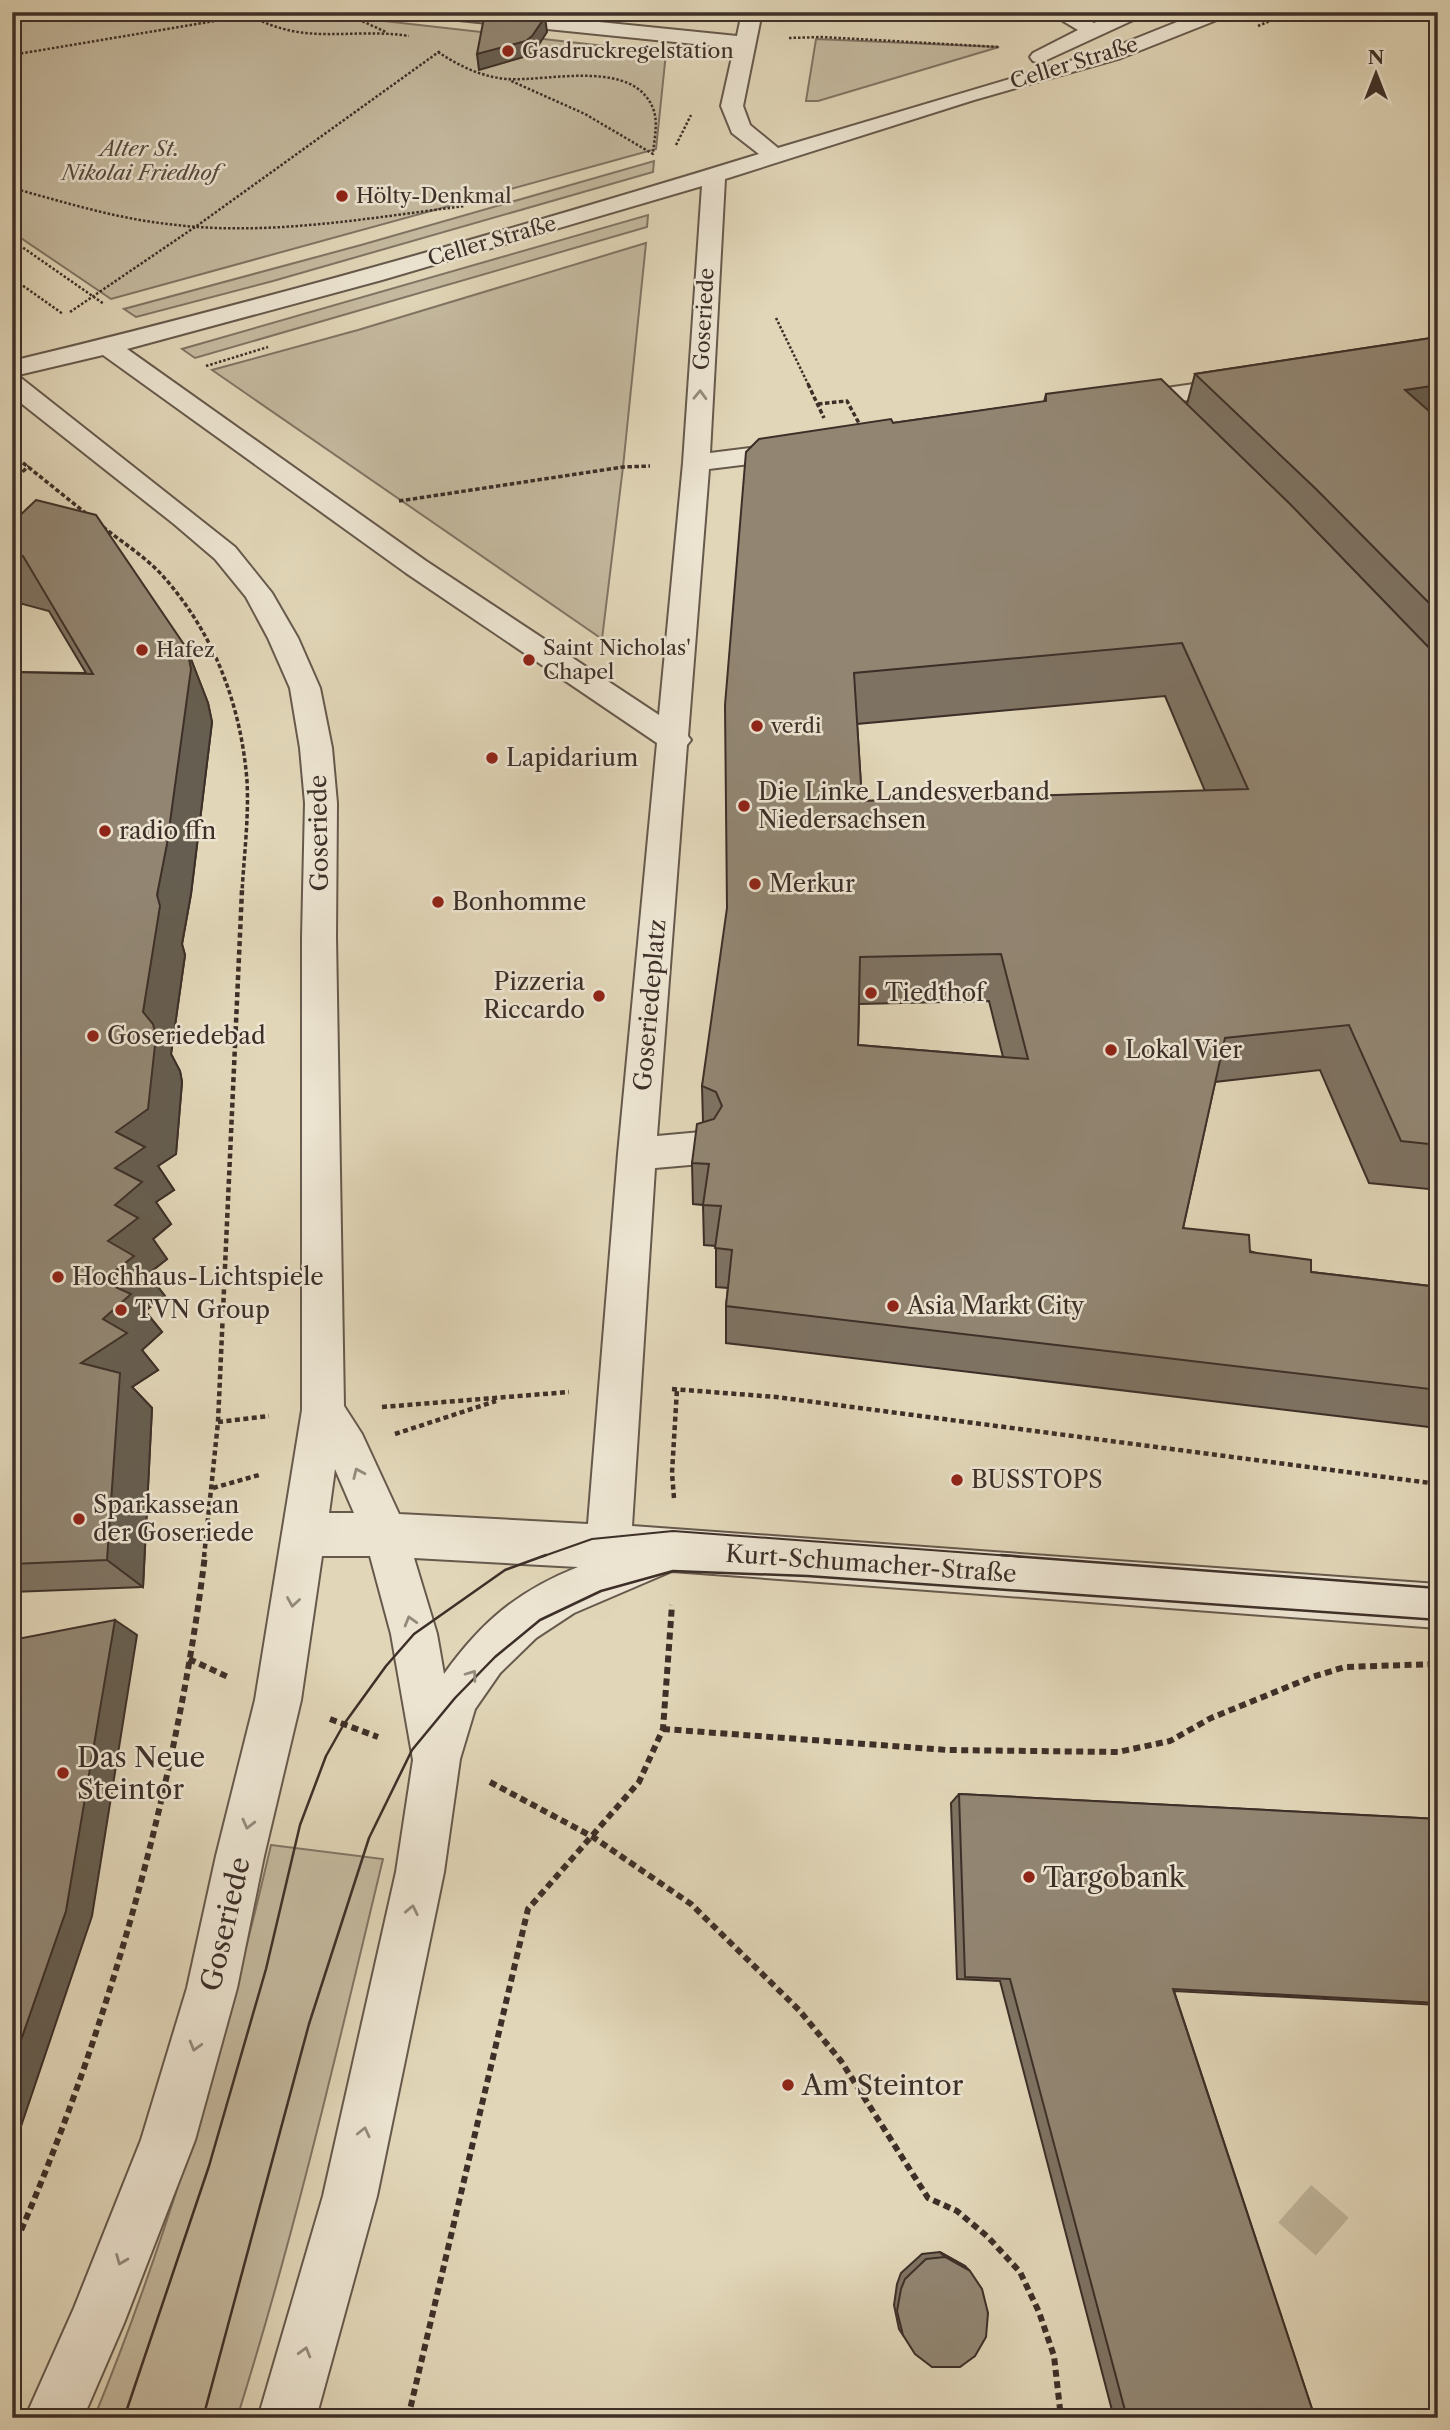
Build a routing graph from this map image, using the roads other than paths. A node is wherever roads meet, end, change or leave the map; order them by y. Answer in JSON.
{"nodes":[{"id":1,"x":439,"y":12,"type":"edge"},
{"id":2,"x":751,"y":12,"type":"edge"},
{"id":3,"x":1058,"y":12,"type":"edge"},
{"id":4,"x":1135,"y":12,"type":"edge"},
{"id":5,"x":1220,"y":12,"type":"edge"},
{"id":6,"x":461,"y":13,"type":"edge"},
{"id":7,"x":1093,"y":30,"type":"junction"},
{"id":8,"x":746,"y":43,"type":"junction"},
{"id":9,"x":967,"y":96,"type":"junction"},
{"id":10,"x":775,"y":156,"type":"junction"},
{"id":11,"x":714,"y":175,"type":"junction"},
{"id":12,"x":107,"y":346,"type":"junction"},
{"id":13,"x":12,"y":369,"type":"edge"},
{"id":14,"x":1272,"y":380,"type":"edge"},
{"id":15,"x":12,"y":383,"type":"edge"},
{"id":16,"x":1094,"y":407,"type":"edge"},
{"id":17,"x":867,"y":440,"type":"edge"},
{"id":18,"x":696,"y":463,"type":"junction"},
{"id":19,"x":675,"y":740,"type":"junction"},
{"id":20,"x":701,"y":1148,"type":"edge"},
{"id":21,"x":637,"y":1154,"type":"junction"},
{"id":22,"x":323,"y":1410,"type":"junction"},
{"id":23,"x":303,"y":1534,"type":"junction"},
{"id":24,"x":386,"y":1535,"type":"junction"},
{"id":25,"x":608,"y":1547,"type":"junction"},
{"id":26,"x":673,"y":1549,"type":"junction"},
{"id":27,"x":1438,"y":1606,"type":"edge"},
{"id":28,"x":459,"y":1769,"type":"junction"},
{"id":29,"x":54,"y":2418,"type":"edge"},
{"id":30,"x":287,"y":2418,"type":"edge"}],
"edges":[{"from":1,"to":6,"type":"street"},
{"from":2,"to":8,"type":"street"},
{"from":3,"to":7,"type":"street"},
{"from":4,"to":7,"type":"street","name":"Celler Straße"},
{"from":5,"to":9,"type":"street","name":"Celler Straße"},
{"from":6,"to":8,"type":"street"},
{"from":7,"to":9,"type":"street","name":"Celler Straße"},
{"from":8,"to":10,"type":"street"},
{"from":9,"to":10,"type":"street","name":"Celler Straße"},
{"from":10,"to":11,"type":"street","name":"Celler Straße"},
{"from":11,"to":12,"type":"street","name":"Celler Straße"},
{"from":18,"to":11,"type":"street","name":"Goseriede","one_way":true},
{"from":12,"to":13,"type":"street","name":"Celler Straße"},
{"from":12,"to":19,"type":"street"},
{"from":14,"to":16,"type":"street"},
{"from":15,"to":22,"type":"street","name":"Goseriede"},
{"from":17,"to":18,"type":"street"},
{"from":18,"to":19,"type":"street","name":"Goseriedeplatz"},
{"from":19,"to":21,"type":"street","name":"Goseriedeplatz"},
{"from":20,"to":21,"type":"street"},
{"from":21,"to":25,"type":"street","name":"Goseriedeplatz"},
{"from":22,"to":23,"type":"street","name":"Goseriede"},
{"from":24,"to":22,"type":"street","one_way":true},
{"from":23,"to":24,"type":"street","name":"Kurt-Schumacher-Straße"},
{"from":23,"to":29,"type":"street","name":"Goseriede","one_way":true},
{"from":24,"to":25,"type":"street","name":"Kurt-Schumacher-Straße"},
{"from":28,"to":24,"type":"street","one_way":true},
{"from":25,"to":26,"type":"street","name":"Kurt-Schumacher-Straße"},
{"from":26,"to":27,"type":"street","name":"Kurt-Schumacher-Straße"},
{"from":28,"to":26,"type":"street","one_way":true},
{"from":30,"to":28,"type":"street","one_way":true}]}
